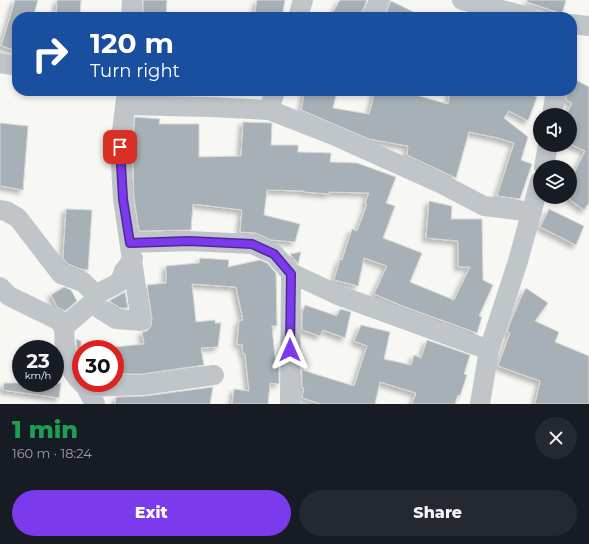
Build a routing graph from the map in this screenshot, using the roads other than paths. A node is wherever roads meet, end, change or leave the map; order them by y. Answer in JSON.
{"nodes":[{"id":1,"x":132,"y":0,"type":"edge"},
{"id":2,"x":303,"y":0,"type":"edge"},
{"id":3,"x":380,"y":0,"type":"edge"},
{"id":4,"x":462,"y":0,"type":"edge"},
{"id":5,"x":520,"y":10,"type":"edge"},
{"id":6,"x":131,"y":12,"type":"edge"},
{"id":7,"x":299,"y":12,"type":"edge"},
{"id":8,"x":374,"y":12,"type":"edge"},
{"id":9,"x":577,"y":25,"type":"edge"},
{"id":10,"x":589,"y":26,"type":"edge"},
{"id":11,"x":0,"y":63,"type":"edge"},
{"id":12,"x":12,"y":65,"type":"edge"},
{"id":13,"x":274,"y":96,"type":"edge"},
{"id":14,"x":555,"y":96,"type":"edge"},
{"id":15,"x":126,"y":98,"type":"edge"},
{"id":16,"x":553,"y":108,"type":"edge"},
{"id":17,"x":269,"y":110,"type":"junction"},
{"id":18,"x":534,"y":204,"type":"edge"},
{"id":19,"x":0,"y":210,"type":"edge"},
{"id":20,"x":532,"y":212,"type":"junction"},
{"id":21,"x":131,"y":251,"type":"junction"},
{"id":22,"x":291,"y":274,"type":"junction"},
{"id":23,"x":0,"y":288,"type":"edge"},
{"id":24,"x":64,"y":327,"type":"junction"},
{"id":25,"x":489,"y":350,"type":"junction"},
{"id":26,"x":72,"y":370,"type":"edge"},
{"id":27,"x":214,"y":374,"type":"dead end"},
{"id":28,"x":124,"y":385,"type":"edge"},
{"id":29,"x":88,"y":392,"type":"edge"},
{"id":30,"x":95,"y":404,"type":"edge"},
{"id":31,"x":290,"y":404,"type":"edge"},
{"id":32,"x":480,"y":404,"type":"edge"}],
"edges":[{"from":1,"to":6,"type":"street"},
{"from":2,"to":7,"type":"street"},
{"from":3,"to":8,"type":"street"},
{"from":4,"to":5,"type":"street"},
{"from":9,"to":10,"type":"street"},
{"from":11,"to":12,"type":"street"},
{"from":13,"to":17,"type":"street"},
{"from":14,"to":16,"type":"street"},
{"from":15,"to":17,"type":"street"},
{"from":15,"to":21,"type":"street"},
{"from":17,"to":20,"type":"street"},
{"from":18,"to":20,"type":"street"},
{"from":19,"to":21,"type":"street"},
{"from":20,"to":25,"type":"street"},
{"from":21,"to":22,"type":"street"},
{"from":21,"to":24,"type":"street"},
{"from":22,"to":25,"type":"street"},
{"from":22,"to":31,"type":"street"},
{"from":23,"to":24,"type":"street"},
{"from":24,"to":26,"type":"street"},
{"from":25,"to":32,"type":"street"},
{"from":27,"to":28,"type":"street"},
{"from":29,"to":30,"type":"street"}]}
